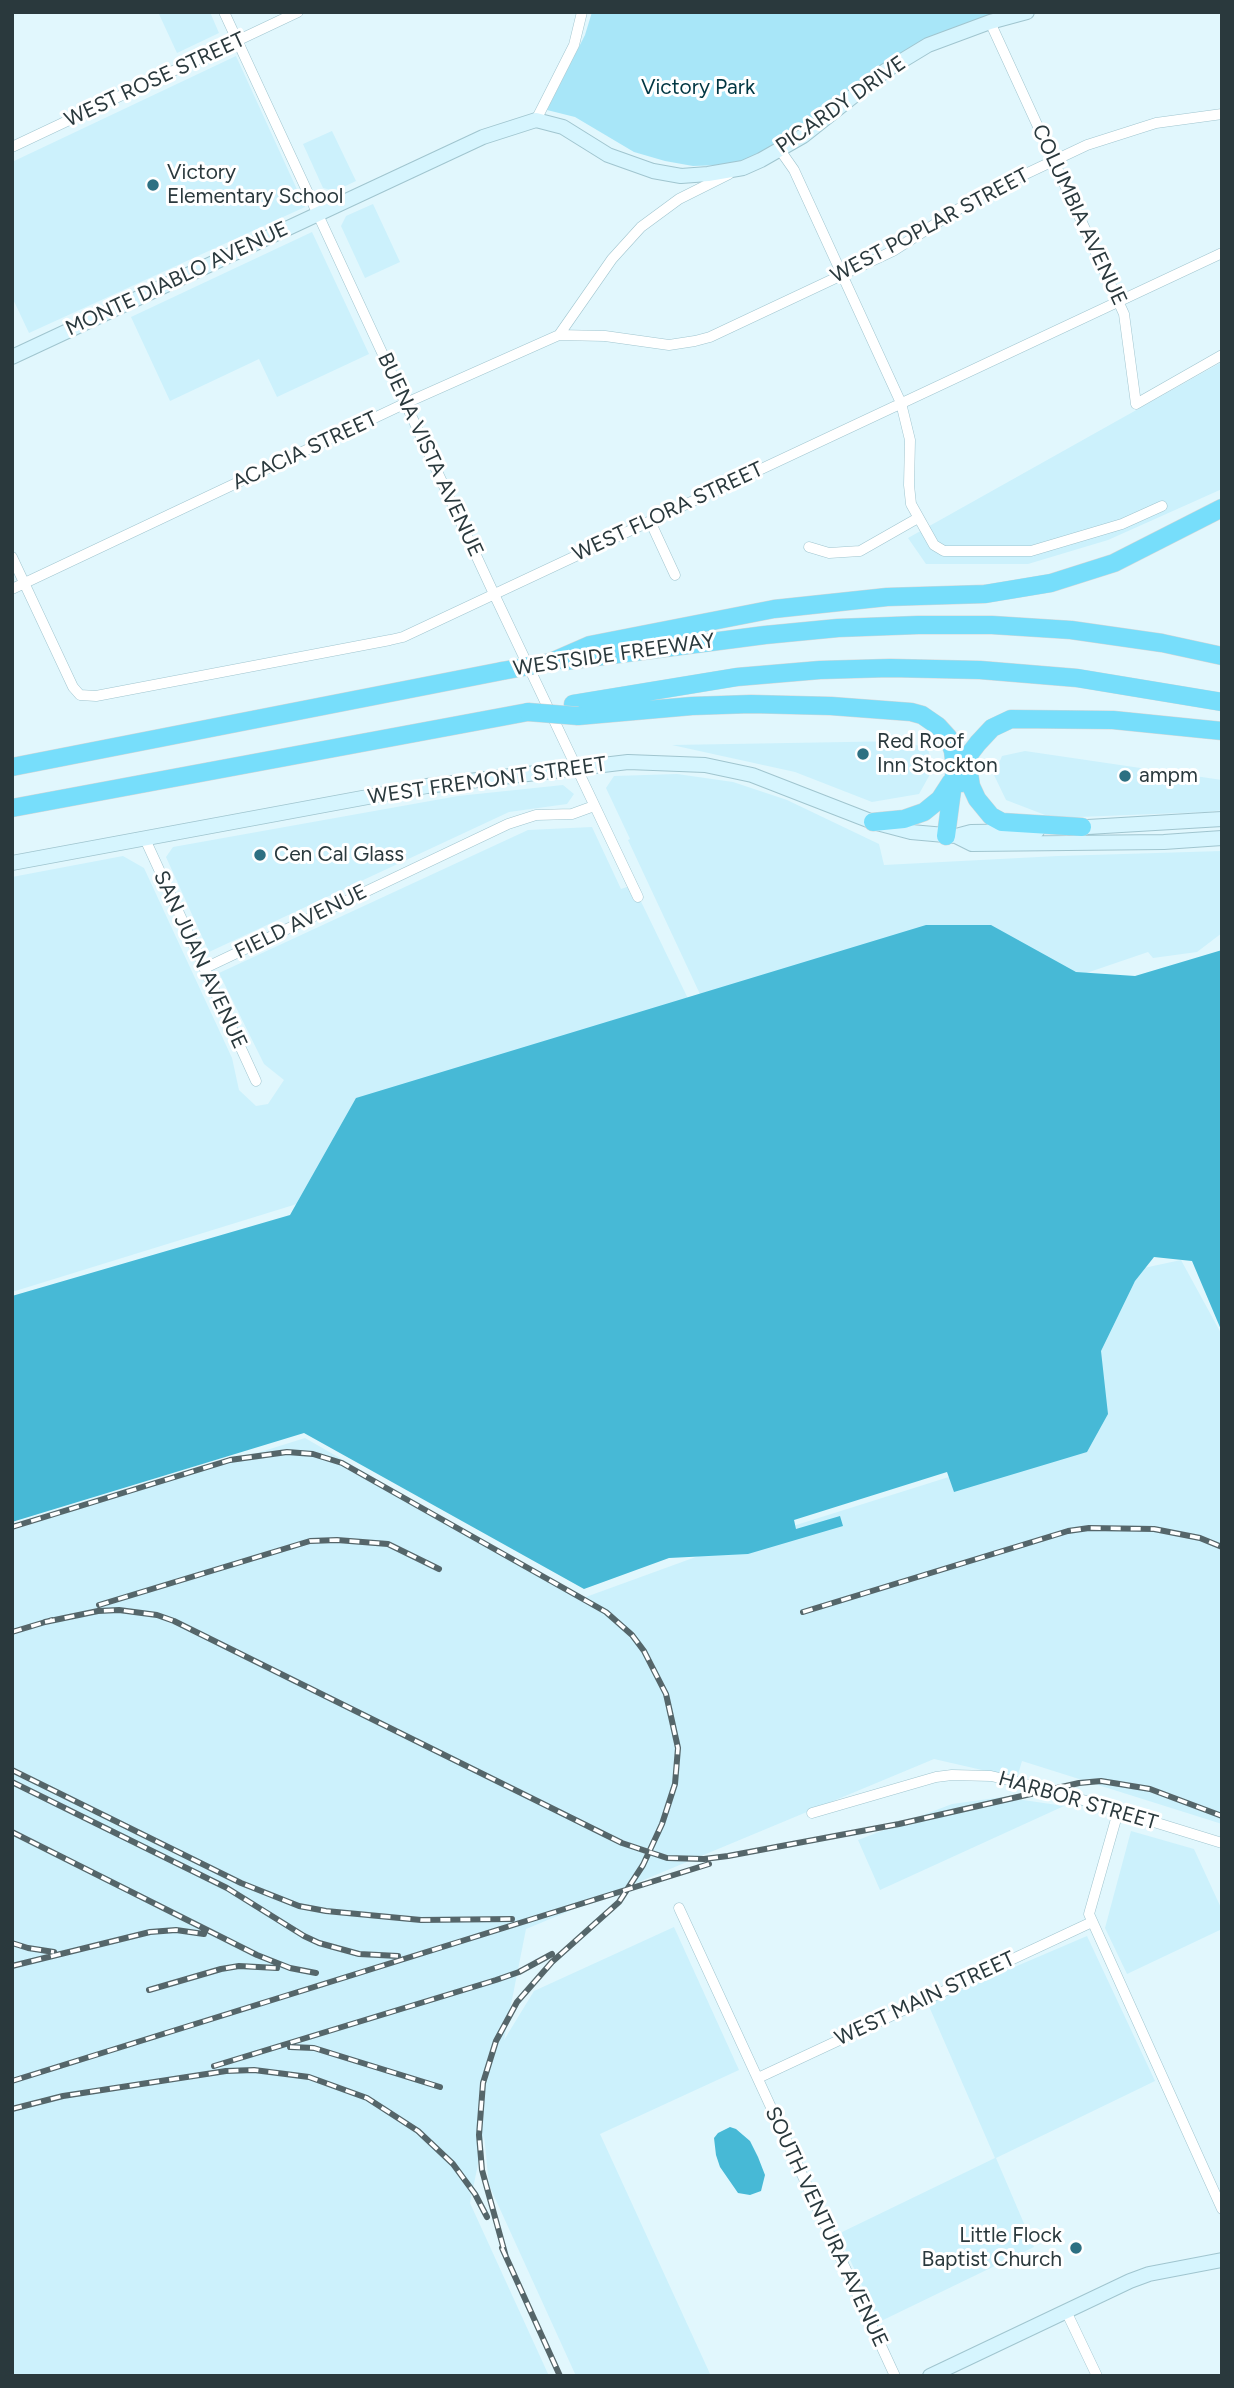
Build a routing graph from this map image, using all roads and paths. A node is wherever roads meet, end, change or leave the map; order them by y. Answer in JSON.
{"nodes":[{"id":1,"x":224,"y":12,"type":"edge"},
{"id":2,"x":298,"y":12,"type":"edge"},
{"id":3,"x":582,"y":12,"type":"edge"},
{"id":4,"x":1027,"y":12,"type":"edge"},
{"id":5,"x":990,"y":22,"type":"junction"},
{"id":6,"x":238,"y":40,"type":"junction"},
{"id":7,"x":1222,"y":114,"type":"edge"},
{"id":8,"x":536,"y":120,"type":"junction"},
{"id":9,"x":12,"y":147,"type":"edge"},
{"id":10,"x":780,"y":150,"type":"junction"},
{"id":11,"x":1054,"y":160,"type":"junction"},
{"id":12,"x":743,"y":168,"type":"junction"},
{"id":13,"x":319,"y":212,"type":"junction"},
{"id":14,"x":1222,"y":253,"type":"edge"},
{"id":15,"x":842,"y":274,"type":"junction"},
{"id":16,"x":1119,"y":300,"type":"junction"},
{"id":17,"x":559,"y":335,"type":"junction"},
{"id":18,"x":1222,"y":355,"type":"edge"},
{"id":19,"x":12,"y":357,"type":"edge"},
{"id":20,"x":406,"y":403,"type":"junction"},
{"id":21,"x":901,"y":403,"type":"junction"},
{"id":22,"x":1162,"y":506,"type":"dead end"},
{"id":23,"x":1222,"y":509,"type":"edge"},
{"id":24,"x":918,"y":518,"type":"junction"},
{"id":25,"x":649,"y":521,"type":"junction"},
{"id":26,"x":809,"y":547,"type":"dead end"},
{"id":27,"x":12,"y":557,"type":"edge"},
{"id":28,"x":675,"y":575,"type":"dead end"},
{"id":29,"x":24,"y":583,"type":"junction"},
{"id":30,"x":12,"y":589,"type":"edge"},
{"id":31,"x":494,"y":594,"type":"junction"},
{"id":32,"x":1222,"y":656,"type":"edge"},
{"id":33,"x":551,"y":662,"type":"junction"},
{"id":34,"x":1222,"y":702,"type":"edge"},
{"id":35,"x":576,"y":710,"type":"junction"},
{"id":36,"x":1222,"y":731,"type":"edge"},
{"id":37,"x":968,"y":756,"type":"junction"},
{"id":38,"x":12,"y":767,"type":"edge"},
{"id":39,"x":576,"y":769,"type":"junction"},
{"id":40,"x":951,"y":782,"type":"junction"},
{"id":41,"x":594,"y":806,"type":"junction"},
{"id":42,"x":12,"y":808,"type":"edge"},
{"id":43,"x":1222,"y":819,"type":"edge"},
{"id":44,"x":873,"y":822,"type":"junction"},
{"id":45,"x":1124,"y":825,"type":"junction"},
{"id":46,"x":1082,"y":827,"type":"junction"},
{"id":47,"x":951,"y":836,"type":"junction"},
{"id":48,"x":1222,"y":838,"type":"edge"},
{"id":49,"x":145,"y":839,"type":"junction"},
{"id":50,"x":1103,"y":842,"type":"junction"},
{"id":51,"x":12,"y":863,"type":"edge"},
{"id":52,"x":638,"y":897,"type":"dead end"},
{"id":53,"x":205,"y":968,"type":"junction"},
{"id":54,"x":256,"y":1081,"type":"dead end"},
{"id":55,"x":1118,"y":1812,"type":"junction"},
{"id":56,"x":812,"y":1813,"type":"dead end"},
{"id":57,"x":1222,"y":1843,"type":"edge"},
{"id":58,"x":679,"y":1908,"type":"dead end"},
{"id":59,"x":1092,"y":1922,"type":"junction"},
{"id":60,"x":758,"y":2078,"type":"junction"},
{"id":61,"x":1222,"y":2209,"type":"edge"},
{"id":62,"x":1222,"y":2260,"type":"edge"},
{"id":63,"x":1066,"y":2311,"type":"junction"},
{"id":64,"x":895,"y":2376,"type":"edge"},
{"id":65,"x":930,"y":2376,"type":"edge"},
{"id":66,"x":1097,"y":2376,"type":"edge"}],
"edges":[{"from":1,"to":6,"type":"street","name":"BUENA VISTA AVENUE"},
{"from":2,"to":6,"type":"street","name":"WEST ROSE STREET"},
{"from":3,"to":8,"type":"street"},
{"from":4,"to":5,"type":"street","name":"PICARDY DRIVE"},
{"from":5,"to":10,"type":"street","name":"PICARDY DRIVE"},
{"from":5,"to":11,"type":"street","name":"COLUMBIA AVENUE"},
{"from":6,"to":9,"type":"street","name":"WEST ROSE STREET"},
{"from":6,"to":13,"type":"street","name":"BUENA VISTA AVENUE"},
{"from":7,"to":11,"type":"street","name":"WEST POPLAR STREET"},
{"from":8,"to":12,"type":"street","name":"PICARDY DRIVE"},
{"from":8,"to":13,"type":"street","name":"MONTE DIABLO AVENUE"},
{"from":10,"to":12,"type":"street","name":"PICARDY DRIVE"},
{"from":10,"to":15,"type":"street"},
{"from":11,"to":15,"type":"street","name":"WEST POPLAR STREET"},
{"from":11,"to":16,"type":"street","name":"COLUMBIA AVENUE"},
{"from":12,"to":17,"type":"street"},
{"from":13,"to":19,"type":"street","name":"MONTE DIABLO AVENUE"},
{"from":13,"to":20,"type":"street","name":"BUENA VISTA AVENUE"},
{"from":14,"to":16,"type":"street","name":"WEST FLORA STREET"},
{"from":15,"to":17,"type":"street","name":"WEST POPLAR STREET"},
{"from":15,"to":21,"type":"street"},
{"from":16,"to":18,"type":"street","name":"COLUMBIA AVENUE"},
{"from":16,"to":21,"type":"street","name":"WEST FLORA STREET"},
{"from":17,"to":20,"type":"street","name":"ACACIA STREET"},
{"from":20,"to":29,"type":"street","name":"ACACIA STREET"},
{"from":20,"to":31,"type":"street","name":"BUENA VISTA AVENUE"},
{"from":21,"to":24,"type":"street"},
{"from":21,"to":25,"type":"street","name":"WEST FLORA STREET"},
{"from":22,"to":24,"type":"street"},
{"from":23,"to":33,"type":"highway"},
{"from":24,"to":26,"type":"street"},
{"from":25,"to":28,"type":"street"},
{"from":25,"to":31,"type":"street","name":"WEST FLORA STREET"},
{"from":27,"to":29,"type":"street"},
{"from":29,"to":30,"type":"street","name":"ACACIA STREET"},
{"from":29,"to":31,"type":"street","name":"WEST FLORA STREET"},
{"from":31,"to":39,"type":"street","name":"BUENA VISTA AVENUE"},
{"from":32,"to":33,"type":"highway","name":"WESTSIDE FREEWAY"},
{"from":33,"to":38,"type":"highway","name":"WESTSIDE FREEWAY","bridge":true},
{"from":34,"to":35,"type":"highway","name":"WESTSIDE FREEWAY"},
{"from":35,"to":40,"type":"highway"},
{"from":35,"to":42,"type":"highway","name":"WESTSIDE FREEWAY","bridge":true},
{"from":36,"to":37,"type":"highway"},
{"from":37,"to":46,"type":"highway"},
{"from":37,"to":47,"type":"highway"},
{"from":39,"to":41,"type":"street","name":"BUENA VISTA AVENUE"},
{"from":39,"to":44,"type":"street","name":"WEST FREMONT STREET"},
{"from":39,"to":49,"type":"street","name":"WEST FREMONT STREET"},
{"from":40,"to":44,"type":"highway"},
{"from":40,"to":47,"type":"highway"},
{"from":41,"to":52,"type":"street","name":"BUENA VISTA AVENUE"},
{"from":41,"to":53,"type":"street","name":"FIELD AVENUE"},
{"from":43,"to":45,"type":"street","name":"WEST FREMONT STREET"},
{"from":44,"to":47,"type":"street","name":"WEST FREMONT STREET"},
{"from":45,"to":46,"type":"street","name":"WEST FREMONT STREET"},
{"from":45,"to":50,"type":"street"},
{"from":46,"to":47,"type":"street","name":"WEST FREMONT STREET"},
{"from":47,"to":50,"type":"street","name":"WEST FREMONT STREET"},
{"from":48,"to":50,"type":"street","name":"WEST FREMONT STREET"},
{"from":49,"to":51,"type":"street","name":"WEST FREMONT STREET"},
{"from":49,"to":53,"type":"street","name":"SAN JUAN AVENUE"},
{"from":53,"to":54,"type":"street","name":"SAN JUAN AVENUE"},
{"from":55,"to":56,"type":"street","name":"HARBOR STREET"},
{"from":55,"to":57,"type":"street","name":"HARBOR STREET"},
{"from":55,"to":59,"type":"street"},
{"from":58,"to":60,"type":"street","name":"SOUTH VENTURA AVENUE"},
{"from":59,"to":60,"type":"street","name":"WEST MAIN STREET"},
{"from":59,"to":61,"type":"street"},
{"from":60,"to":64,"type":"street","name":"SOUTH VENTURA AVENUE"},
{"from":62,"to":63,"type":"street"},
{"from":63,"to":65,"type":"street"},
{"from":63,"to":66,"type":"street"}]}
